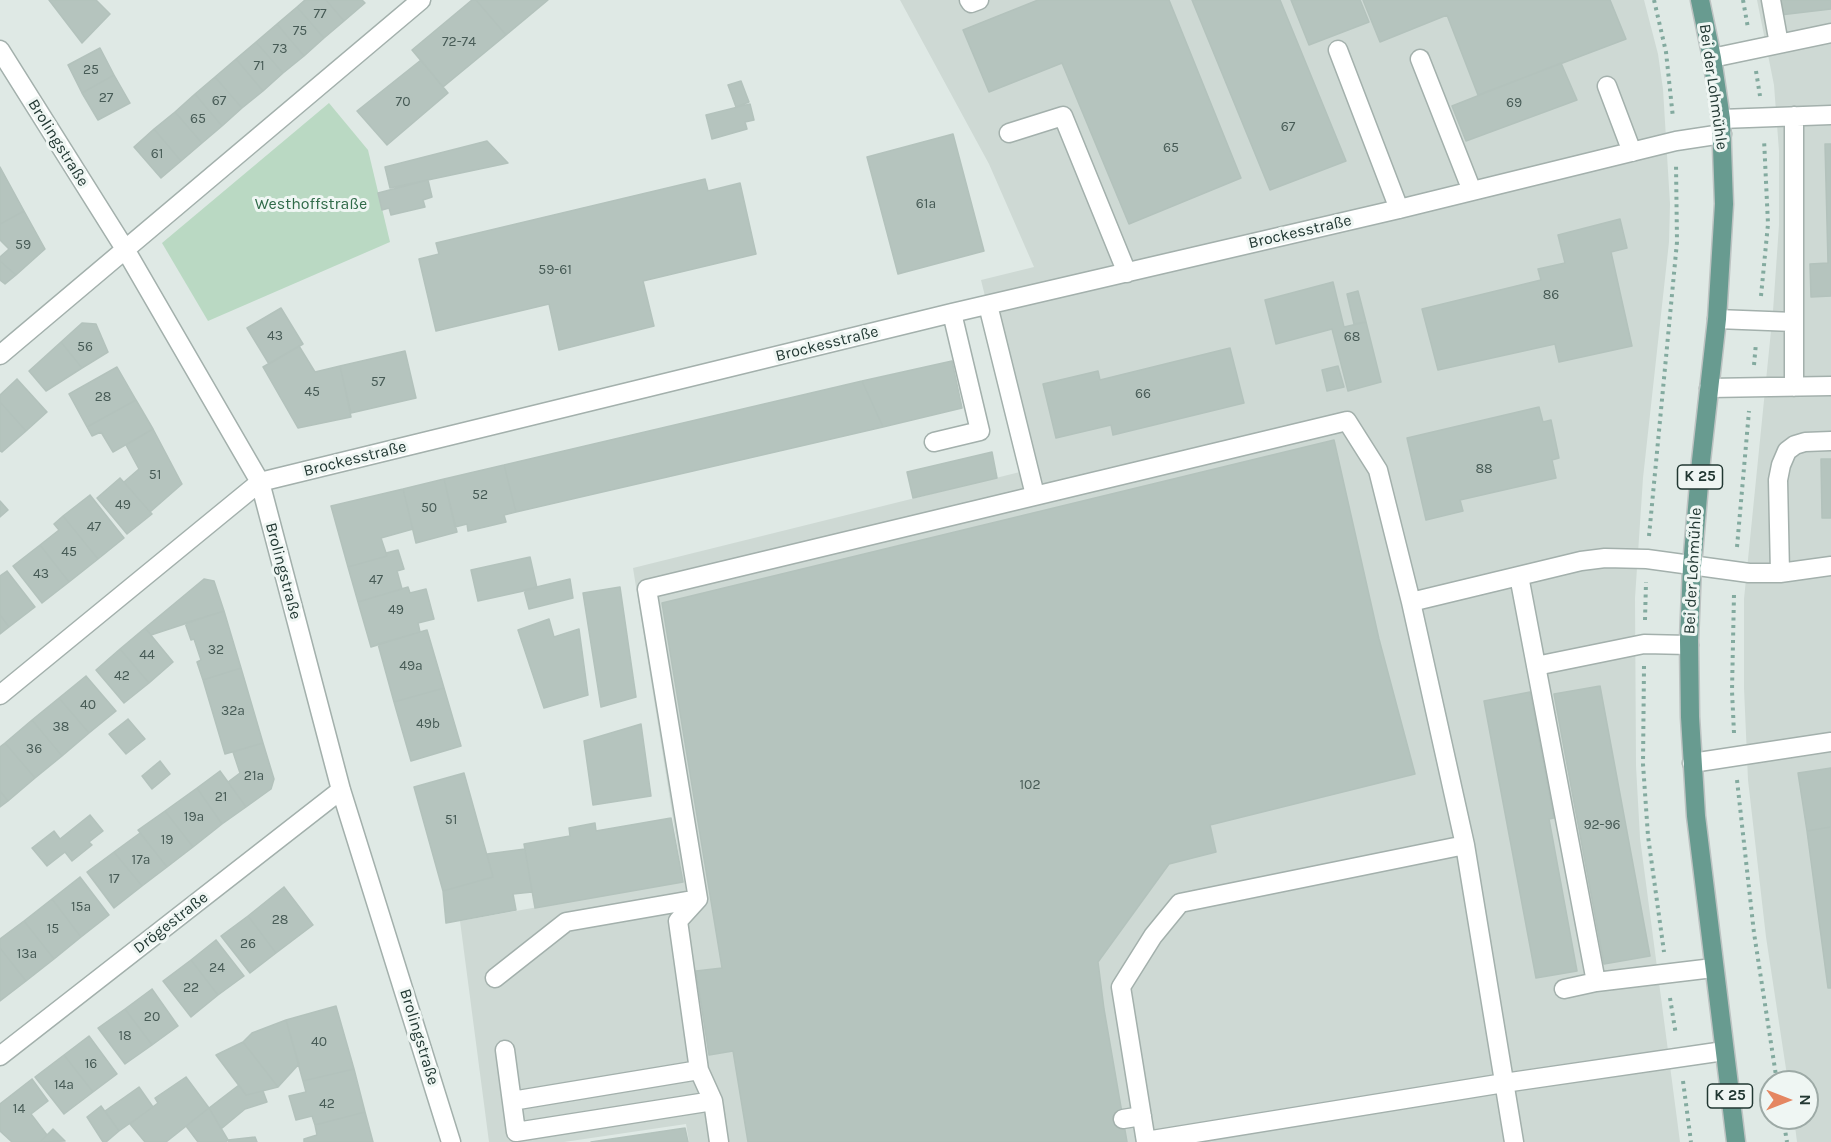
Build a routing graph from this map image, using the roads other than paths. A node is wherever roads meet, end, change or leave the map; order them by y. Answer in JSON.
{"nodes":[{"id":1,"x":421,"y":0,"type":"edge"},
{"id":2,"x":969,"y":0,"type":"edge"},
{"id":3,"x":979,"y":0,"type":"edge"},
{"id":4,"x":1700,"y":0,"type":"edge"},
{"id":5,"x":1771,"y":0,"type":"edge"},
{"id":6,"x":1831,"y":33,"type":"edge"},
{"id":7,"x":1779,"y":44,"type":"junction"},
{"id":8,"x":0,"y":50,"type":"edge"},
{"id":9,"x":1338,"y":50,"type":"dead end"},
{"id":10,"x":1420,"y":58,"type":"dead end"},
{"id":11,"x":1712,"y":58,"type":"junction"},
{"id":12,"x":1607,"y":86,"type":"dead end"},
{"id":13,"x":1831,"y":115,"type":"edge"},
{"id":14,"x":1794,"y":116,"type":"junction"},
{"id":15,"x":1721,"y":126,"type":"junction"},
{"id":16,"x":1009,"y":133,"type":"dead end"},
{"id":17,"x":1632,"y":152,"type":"junction"},
{"id":18,"x":1472,"y":191,"type":"junction"},
{"id":19,"x":1399,"y":209,"type":"junction"},
{"id":20,"x":125,"y":249,"type":"junction"},
{"id":21,"x":1126,"y":273,"type":"junction"},
{"id":22,"x":988,"y":305,"type":"junction"},
{"id":23,"x":952,"y":313,"type":"junction"},
{"id":24,"x":1717,"y":319,"type":"junction"},
{"id":25,"x":1794,"y":322,"type":"junction"},
{"id":26,"x":0,"y":355,"type":"edge"},
{"id":27,"x":1831,"y":386,"type":"edge"},
{"id":28,"x":1794,"y":387,"type":"junction"},
{"id":29,"x":1709,"y":388,"type":"junction"},
{"id":30,"x":1831,"y":441,"type":"edge"},
{"id":31,"x":934,"y":442,"type":"dead end"},
{"id":32,"x":260,"y":482,"type":"junction"},
{"id":33,"x":1035,"y":495,"type":"junction"},
{"id":34,"x":1692,"y":566,"type":"junction"},
{"id":35,"x":1831,"y":566,"type":"edge"},
{"id":36,"x":1780,"y":573,"type":"junction"},
{"id":37,"x":1519,"y":576,"type":"junction"},
{"id":38,"x":1411,"y":602,"type":"junction"},
{"id":39,"x":1689,"y":645,"type":"junction"},
{"id":40,"x":1536,"y":666,"type":"junction"},
{"id":41,"x":0,"y":695,"type":"edge"},
{"id":42,"x":1831,"y":742,"type":"edge"},
{"id":43,"x":1692,"y":763,"type":"junction"},
{"id":44,"x":341,"y":790,"type":"junction"},
{"id":45,"x":1465,"y":845,"type":"junction"},
{"id":46,"x":698,"y":899,"type":"junction"},
{"id":47,"x":1713,"y":968,"type":"junction"},
{"id":48,"x":495,"y":978,"type":"dead end"},
{"id":49,"x":1596,"y":982,"type":"junction"},
{"id":50,"x":1564,"y":989,"type":"dead end"},
{"id":51,"x":506,"y":1050,"type":"dead end"},
{"id":52,"x":1724,"y":1050,"type":"junction"},
{"id":53,"x":0,"y":1056,"type":"edge"},
{"id":54,"x":699,"y":1070,"type":"junction"},
{"id":55,"x":1504,"y":1083,"type":"junction"},
{"id":56,"x":512,"y":1101,"type":"junction"},
{"id":57,"x":713,"y":1101,"type":"junction"},
{"id":58,"x":1142,"y":1116,"type":"junction"},
{"id":59,"x":1123,"y":1119,"type":"dead end"},
{"id":60,"x":451,"y":1142,"type":"edge"},
{"id":61,"x":719,"y":1142,"type":"edge"},
{"id":62,"x":1146,"y":1142,"type":"edge"},
{"id":63,"x":1514,"y":1142,"type":"edge"},
{"id":64,"x":1736,"y":1142,"type":"edge"}],
"edges":[{"from":1,"to":20,"type":"street"},
{"from":2,"to":3,"type":"street"},
{"from":4,"to":11,"type":"main road","name":"Bei der Lohmühle","number":"K 25"},
{"from":5,"to":7,"type":"street"},
{"from":6,"to":7,"type":"street"},
{"from":7,"to":11,"type":"street"},
{"from":8,"to":20,"type":"street","name":"Brolingstraße"},
{"from":9,"to":19,"type":"street"},
{"from":10,"to":18,"type":"street"},
{"from":11,"to":15,"type":"main road","name":"Bei der Lohmühle","number":"K 25"},
{"from":12,"to":17,"type":"street"},
{"from":13,"to":14,"type":"street","name":"Brockesstraße"},
{"from":14,"to":15,"type":"street","name":"Brockesstraße"},
{"from":14,"to":25,"type":"street"},
{"from":15,"to":17,"type":"street","name":"Brockesstraße"},
{"from":15,"to":24,"type":"main road","name":"Bei der Lohmühle","number":"K 25"},
{"from":16,"to":21,"type":"street"},
{"from":17,"to":18,"type":"street","name":"Brockesstraße"},
{"from":18,"to":19,"type":"street","name":"Brockesstraße"},
{"from":19,"to":21,"type":"street","name":"Brockesstraße"},
{"from":20,"to":26,"type":"street"},
{"from":20,"to":32,"type":"street","name":"Brolingstraße"},
{"from":21,"to":22,"type":"street","name":"Brockesstraße"},
{"from":22,"to":23,"type":"street","name":"Brockesstraße"},
{"from":22,"to":33,"type":"street"},
{"from":23,"to":31,"type":"street"},
{"from":23,"to":32,"type":"street","name":"Brockesstraße"},
{"from":24,"to":25,"type":"street"},
{"from":24,"to":29,"type":"main road","name":"Bei der Lohmühle","number":"K 25"},
{"from":25,"to":28,"type":"street"},
{"from":27,"to":28,"type":"street"},
{"from":28,"to":29,"type":"street"},
{"from":29,"to":34,"type":"main road","name":"Bei der Lohmühle","number":"K 25"},
{"from":30,"to":36,"type":"street"},
{"from":32,"to":41,"type":"street","name":"Brockesstraße"},
{"from":32,"to":44,"type":"street","name":"Brolingstraße"},
{"from":33,"to":38,"type":"street"},
{"from":33,"to":46,"type":"street"},
{"from":34,"to":36,"type":"street"},
{"from":34,"to":37,"type":"street"},
{"from":34,"to":39,"type":"main road","name":"Bei der Lohmühle","number":"K 25"},
{"from":35,"to":36,"type":"street"},
{"from":37,"to":38,"type":"street"},
{"from":37,"to":40,"type":"street"},
{"from":38,"to":45,"type":"street"},
{"from":39,"to":40,"type":"street"},
{"from":39,"to":43,"type":"main road","name":"Bei der Lohmühle","number":"K 25"},
{"from":40,"to":49,"type":"street"},
{"from":42,"to":43,"type":"street"},
{"from":43,"to":47,"type":"main road","name":"Bei der Lohmühle","number":"K 25"},
{"from":44,"to":53,"type":"street","name":"Drögestraße"},
{"from":44,"to":60,"type":"street","name":"Brolingstraße"},
{"from":45,"to":55,"type":"street"},
{"from":45,"to":58,"type":"street"},
{"from":46,"to":48,"type":"street"},
{"from":46,"to":54,"type":"street"},
{"from":47,"to":49,"type":"street"},
{"from":47,"to":52,"type":"main road","name":"Bei der Lohmühle","number":"K 25"},
{"from":49,"to":50,"type":"street"},
{"from":51,"to":56,"type":"street"},
{"from":52,"to":55,"type":"street"},
{"from":52,"to":64,"type":"main road","name":"Bei der Lohmühle","number":"K 25"},
{"from":54,"to":56,"type":"street"},
{"from":54,"to":57,"type":"street"},
{"from":55,"to":62,"type":"street"},
{"from":55,"to":63,"type":"street"},
{"from":56,"to":57,"type":"street"},
{"from":57,"to":61,"type":"street"},
{"from":58,"to":59,"type":"street"},
{"from":58,"to":62,"type":"street"}]}
